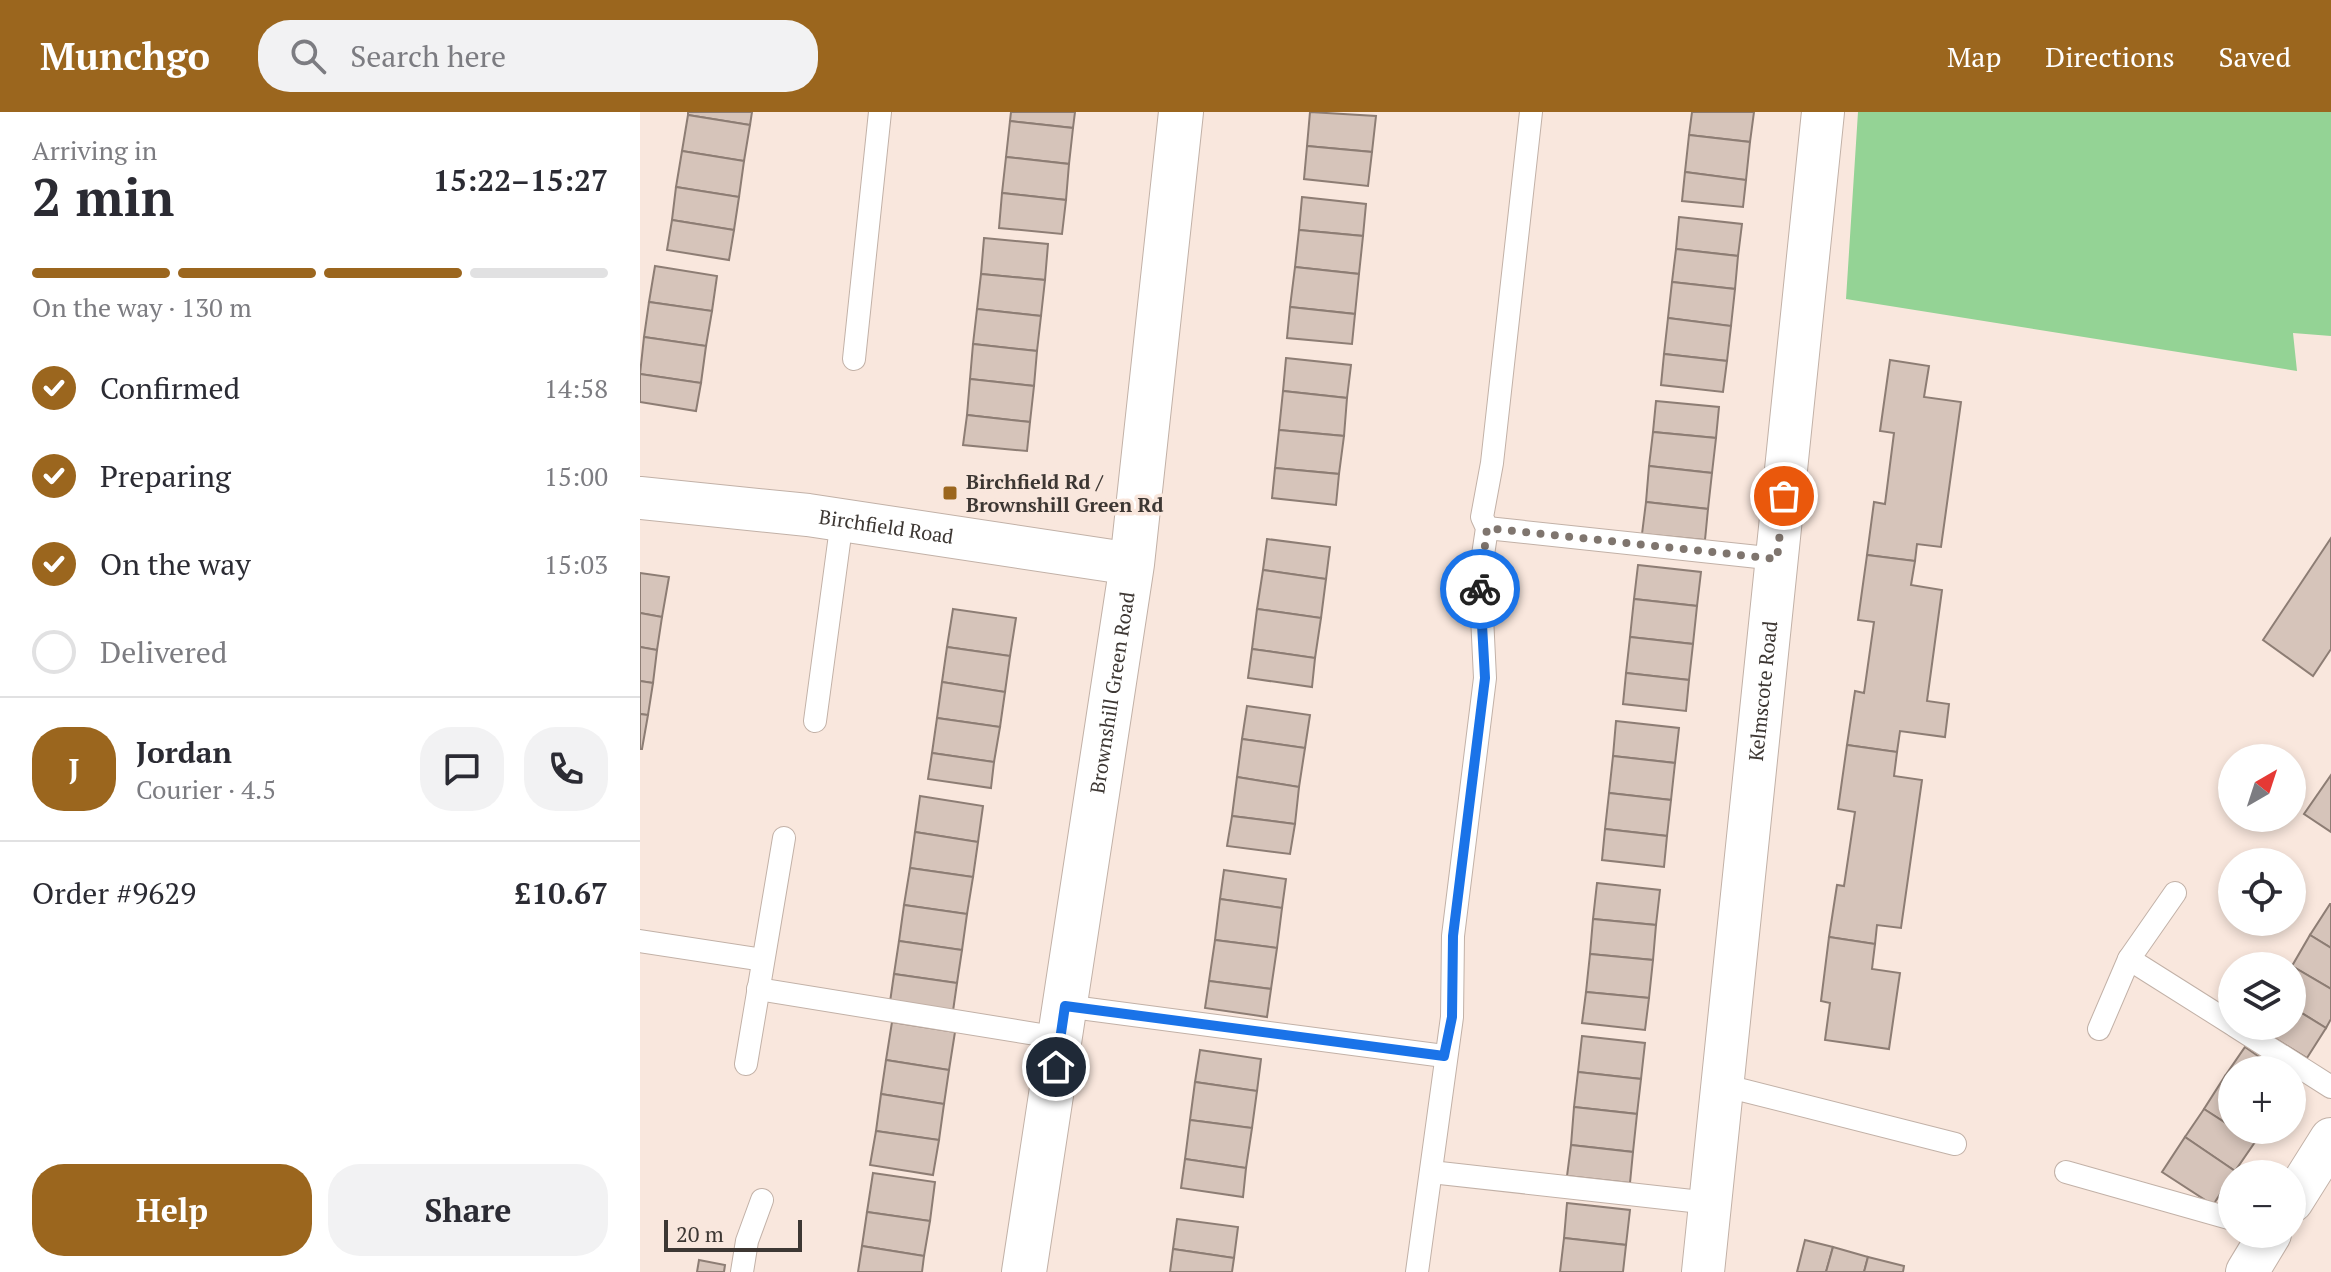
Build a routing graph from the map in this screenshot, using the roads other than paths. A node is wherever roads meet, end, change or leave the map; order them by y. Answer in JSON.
{"nodes":[{"id":1,"x":880,"y":112,"type":"edge"},
{"id":2,"x":1181,"y":112,"type":"edge"},
{"id":3,"x":1531,"y":112,"type":"edge"},
{"id":4,"x":1823,"y":112,"type":"edge"},
{"id":5,"x":854,"y":359,"type":"dead end"},
{"id":6,"x":640,"y":498,"type":"edge"},
{"id":7,"x":842,"y":520,"type":"junction"},
{"id":8,"x":1487,"y":528,"type":"junction"},
{"id":9,"x":1777,"y":559,"type":"junction"},
{"id":10,"x":1132,"y":564,"type":"junction"},
{"id":11,"x":815,"y":721,"type":"dead end"},
{"id":12,"x":784,"y":838,"type":"dead end"},
{"id":13,"x":2175,"y":893,"type":"dead end"},
{"id":14,"x":640,"y":941,"type":"edge"},
{"id":15,"x":2129,"y":959,"type":"junction"},
{"id":16,"x":763,"y":960,"type":"junction"},
{"id":17,"x":758,"y":989,"type":"junction"},
{"id":18,"x":2218,"y":1015,"type":"edge"},
{"id":19,"x":1063,"y":1022,"type":"junction"},
{"id":20,"x":2099,"y":1029,"type":"dead end"},
{"id":21,"x":2257,"y":1040,"type":"edge"},
{"id":22,"x":1444,"y":1056,"type":"junction"},
{"id":23,"x":746,"y":1064,"type":"dead end"},
{"id":24,"x":1722,"y":1085,"type":"junction"},
{"id":25,"x":2331,"y":1087,"type":"edge"},
{"id":26,"x":1955,"y":1144,"type":"dead end"},
{"id":27,"x":1431,"y":1172,"type":"junction"},
{"id":28,"x":2066,"y":1172,"type":"dead end"},
{"id":29,"x":762,"y":1200,"type":"dead end"},
{"id":30,"x":1710,"y":1203,"type":"junction"},
{"id":31,"x":2218,"y":1215,"type":"edge"},
{"id":32,"x":2262,"y":1248,"type":"edge"},
{"id":33,"x":742,"y":1272,"type":"edge"},
{"id":34,"x":1024,"y":1272,"type":"edge"},
{"id":35,"x":1417,"y":1272,"type":"edge"},
{"id":36,"x":1703,"y":1272,"type":"edge"},
{"id":37,"x":2247,"y":1272,"type":"edge"}],
"edges":[{"from":1,"to":5,"type":"lane"},
{"from":2,"to":10,"type":"street","name":"Brownshill Green Road"},
{"from":3,"to":8,"type":"lane"},
{"from":4,"to":9,"type":"street","name":"Kelmscote Road"},
{"from":6,"to":7,"type":"street","name":"Birchfield Road"},
{"from":7,"to":10,"type":"street","name":"Birchfield Road"},
{"from":7,"to":11,"type":"lane"},
{"from":8,"to":9,"type":"lane"},
{"from":8,"to":22,"type":"lane"},
{"from":9,"to":24,"type":"street","name":"Kelmscote Road"},
{"from":10,"to":19,"type":"street","name":"Brownshill Green Road"},
{"from":12,"to":16,"type":"lane"},
{"from":13,"to":15,"type":"lane"},
{"from":14,"to":16,"type":"lane"},
{"from":15,"to":18,"type":"lane"},
{"from":15,"to":20,"type":"lane"},
{"from":16,"to":17,"type":"lane"},
{"from":17,"to":19,"type":"lane"},
{"from":17,"to":23,"type":"lane"},
{"from":19,"to":22,"type":"lane"},
{"from":19,"to":34,"type":"street","name":"Brownshill Green Road"},
{"from":21,"to":25,"type":"lane"},
{"from":22,"to":27,"type":"lane"},
{"from":24,"to":26,"type":"lane"},
{"from":24,"to":30,"type":"street","name":"Kelmscote Road"},
{"from":27,"to":30,"type":"lane"},
{"from":27,"to":35,"type":"lane"},
{"from":28,"to":31,"type":"lane"},
{"from":29,"to":33,"type":"lane"},
{"from":30,"to":36,"type":"street","name":"Kelmscote Road"},
{"from":32,"to":37,"type":"street"}]}
